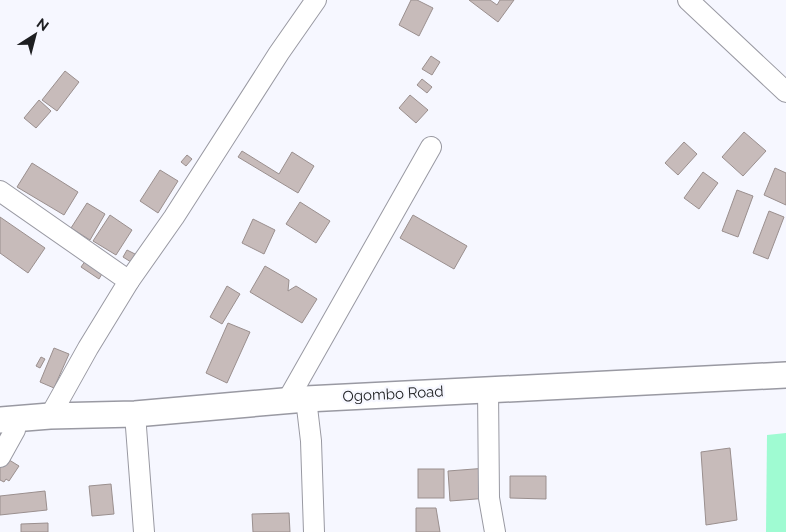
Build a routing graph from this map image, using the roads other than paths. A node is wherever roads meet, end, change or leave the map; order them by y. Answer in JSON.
{"nodes":[{"id":1,"x":316,"y":0,"type":"edge"},
{"id":2,"x":688,"y":0,"type":"edge"},
{"id":3,"x":786,"y":92,"type":"edge"},
{"id":4,"x":431,"y":147,"type":"dead end"},
{"id":5,"x":0,"y":191,"type":"edge"},
{"id":6,"x":130,"y":281,"type":"junction"},
{"id":7,"x":786,"y":375,"type":"edge"},
{"id":8,"x":488,"y":389,"type":"junction"},
{"id":9,"x":297,"y":400,"type":"junction"},
{"id":10,"x":135,"y":414,"type":"junction"},
{"id":11,"x":50,"y":416,"type":"junction"},
{"id":12,"x":8,"y":420,"type":"edge"},
{"id":13,"x":0,"y":458,"type":"edge"},
{"id":14,"x":144,"y":532,"type":"edge"},
{"id":15,"x":314,"y":532,"type":"edge"},
{"id":16,"x":495,"y":532,"type":"edge"}],
"edges":[{"from":1,"to":6,"type":"street"},
{"from":2,"to":3,"type":"street"},
{"from":4,"to":9,"type":"street"},
{"from":5,"to":6,"type":"street"},
{"from":6,"to":11,"type":"street"},
{"from":7,"to":8,"type":"main road","name":"Ogombo Road"},
{"from":8,"to":9,"type":"main road","name":"Ogombo Road"},
{"from":8,"to":16,"type":"street"},
{"from":9,"to":10,"type":"main road","name":"Ogombo Road"},
{"from":9,"to":15,"type":"street"},
{"from":10,"to":11,"type":"main road","name":"Ogombo Road"},
{"from":10,"to":14,"type":"street"},
{"from":11,"to":12,"type":"main road","name":"Ogombo Road"},
{"from":12,"to":13,"type":"street"}]}
